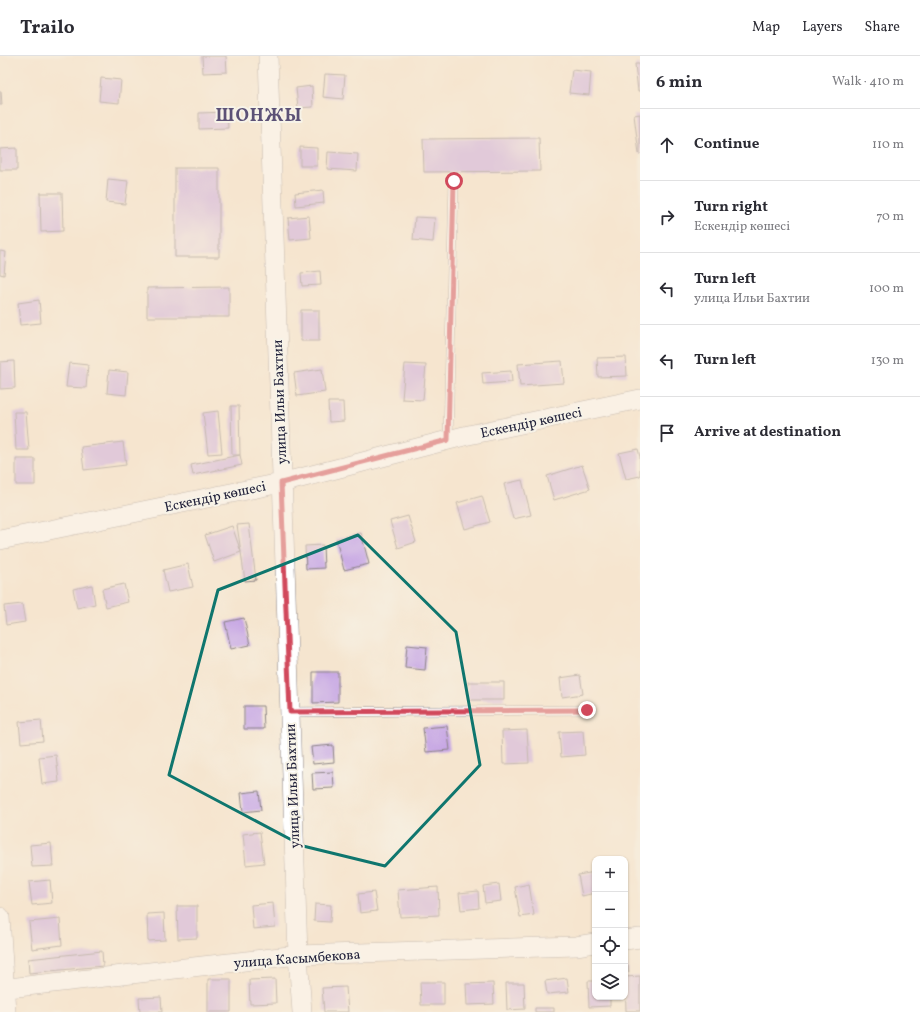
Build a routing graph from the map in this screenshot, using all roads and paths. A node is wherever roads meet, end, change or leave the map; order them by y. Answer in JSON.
{"nodes":[{"id":1,"x":268,"y":56,"type":"edge"},
{"id":2,"x":454,"y":181,"type":"dead end"},
{"id":3,"x":640,"y":399,"type":"edge"},
{"id":4,"x":448,"y":440,"type":"junction"},
{"id":5,"x":281,"y":483,"type":"junction"},
{"id":6,"x":0,"y":540,"type":"edge"},
{"id":7,"x":587,"y":710,"type":"dead end"},
{"id":8,"x":290,"y":712,"type":"junction"},
{"id":9,"x":0,"y":917,"type":"edge"},
{"id":10,"x":640,"y":938,"type":"edge"},
{"id":11,"x":628,"y":940,"type":"edge"},
{"id":12,"x":592,"y":943,"type":"edge"},
{"id":13,"x":298,"y":955,"type":"junction"},
{"id":14,"x":2,"y":989,"type":"edge"},
{"id":15,"x":6,"y":1012,"type":"edge"},
{"id":16,"x":302,"y":1012,"type":"edge"}],
"edges":[{"from":1,"to":5,"type":"street","name":"улица Ильи Бахтии"},
{"from":2,"to":4,"type":"lane"},
{"from":3,"to":4,"type":"street","name":"Ескендір көшесі"},
{"from":4,"to":5,"type":"street","name":"Ескендір көшесі"},
{"from":5,"to":6,"type":"street","name":"Ескендір көшесі"},
{"from":5,"to":8,"type":"street","name":"улица Ильи Бахтии"},
{"from":7,"to":8,"type":"lane"},
{"from":8,"to":13,"type":"street","name":"улица Ильи Бахтии"},
{"from":9,"to":14,"type":"street"},
{"from":10,"to":11,"type":"street"},
{"from":12,"to":13,"type":"street","name":"улица Касымбекова"},
{"from":13,"to":14,"type":"street","name":"улица Касымбекова"},
{"from":13,"to":16,"type":"street","name":"улица Ильи Бахтии"},
{"from":14,"to":15,"type":"street"}]}
